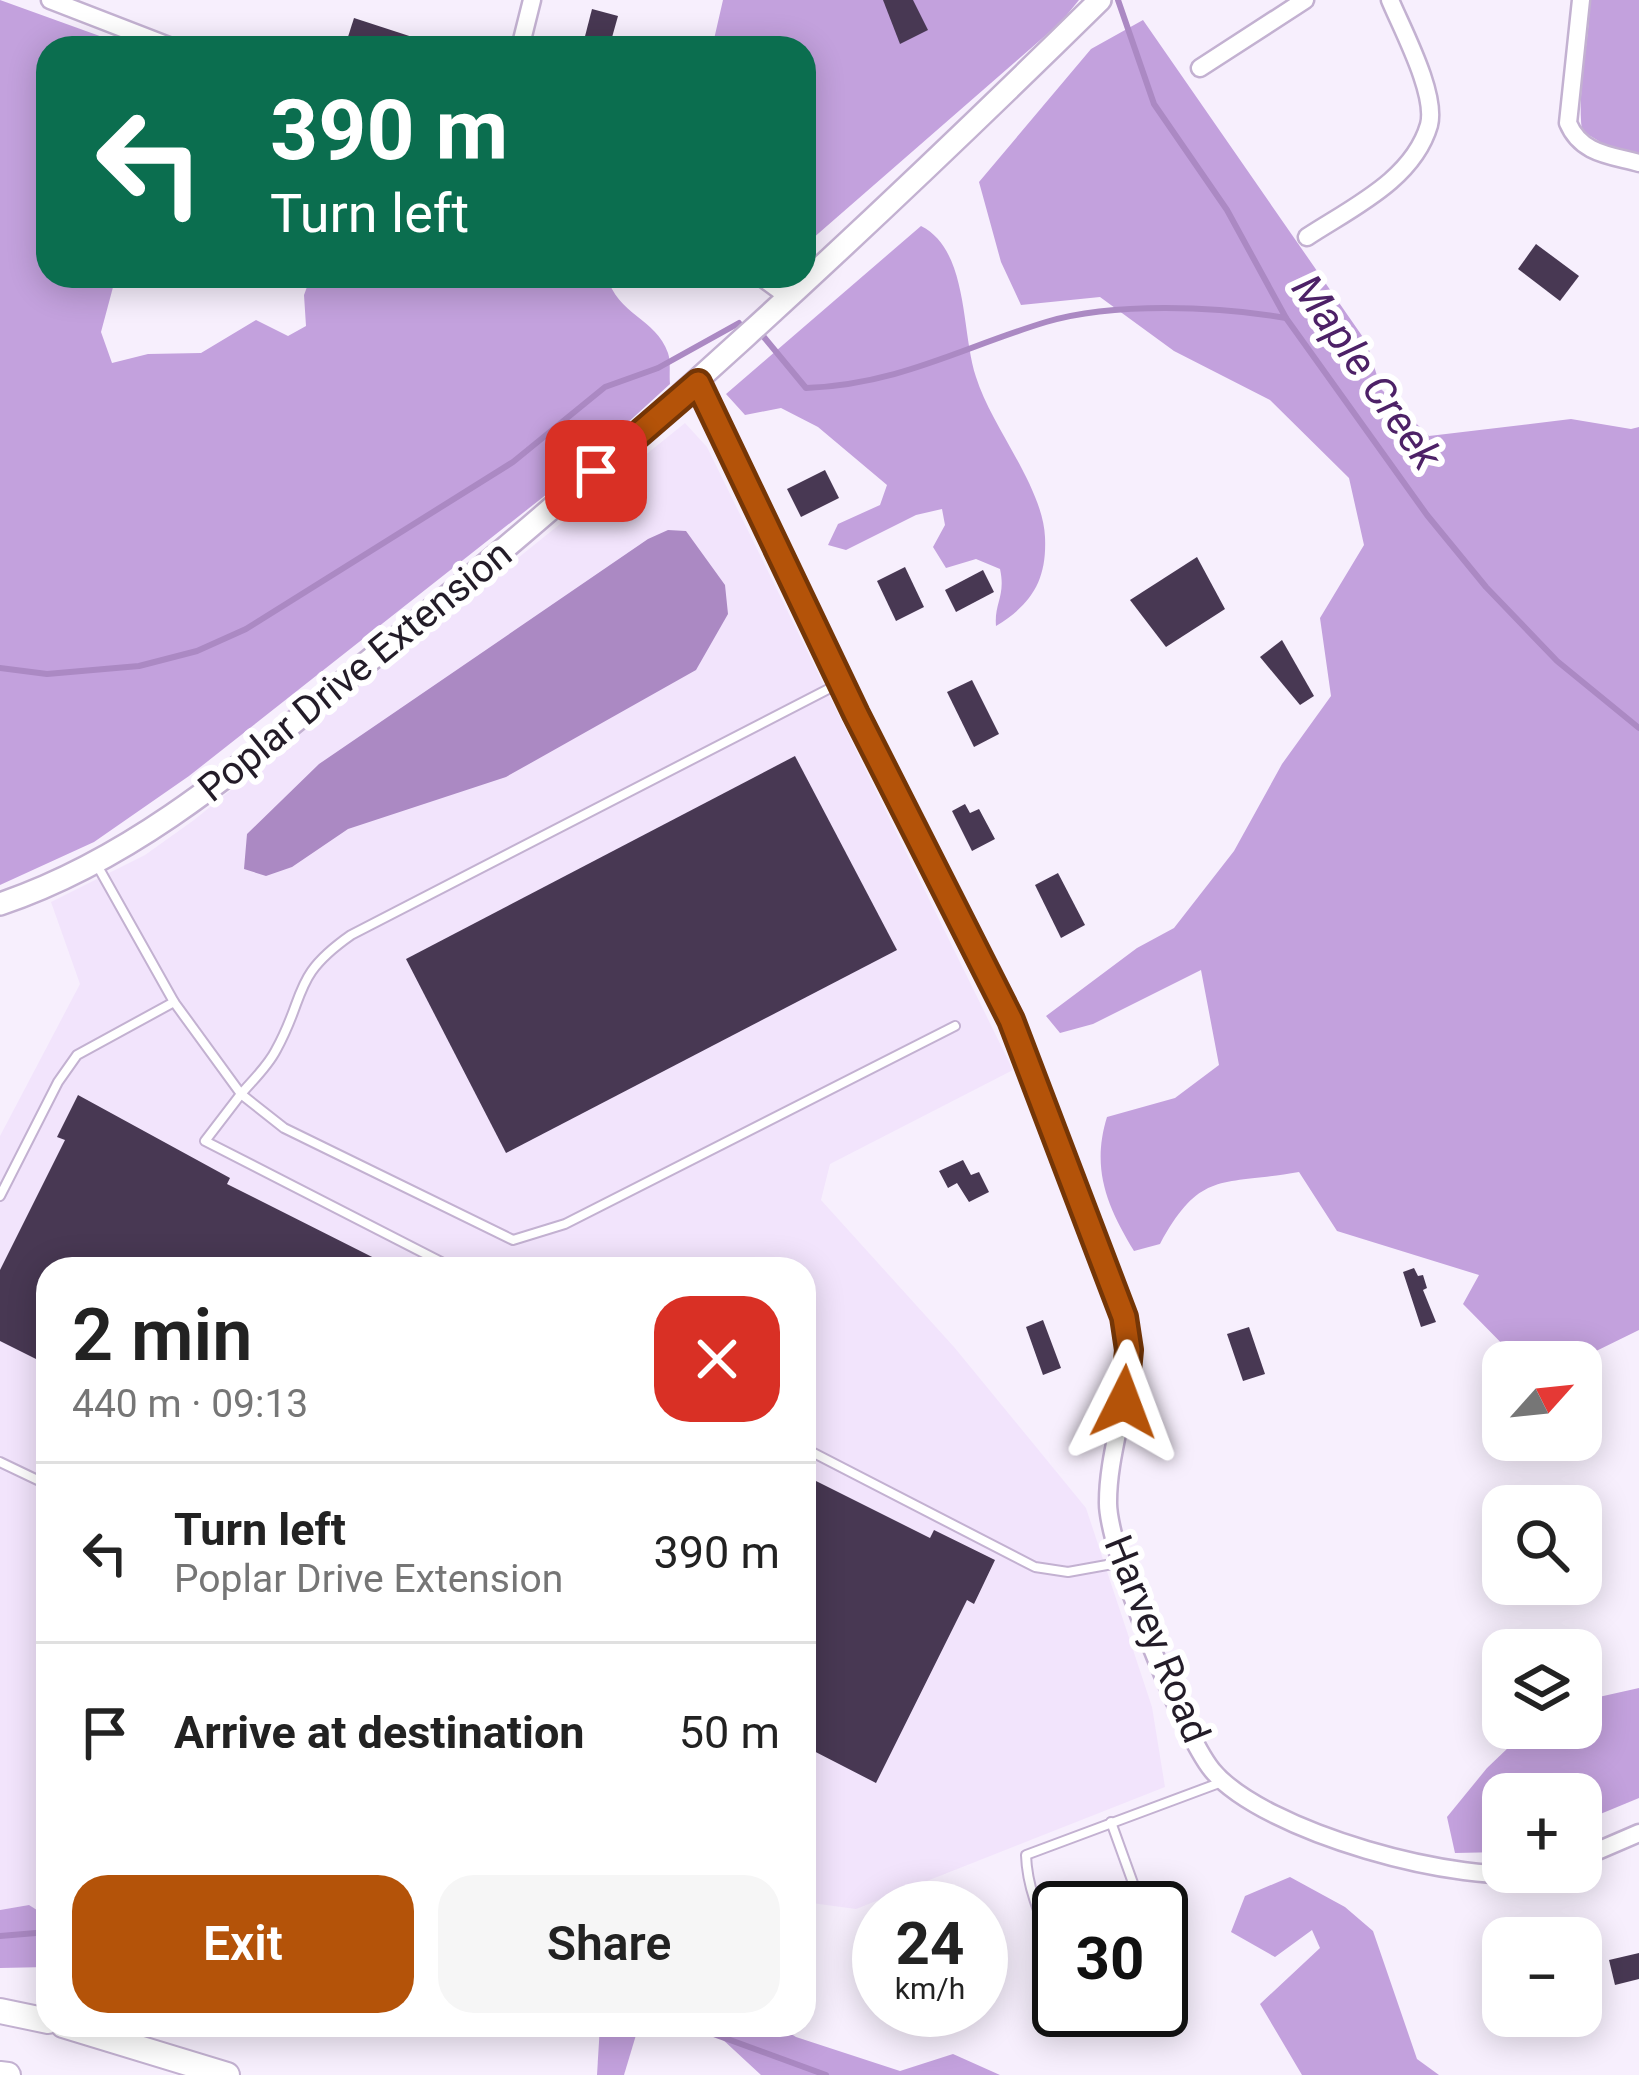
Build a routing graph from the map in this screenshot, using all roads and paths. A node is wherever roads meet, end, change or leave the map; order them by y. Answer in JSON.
{"nodes":[{"id":1,"x":50,"y":0,"type":"edge"},
{"id":2,"x":532,"y":0,"type":"edge"},
{"id":3,"x":1100,"y":0,"type":"edge"},
{"id":4,"x":1305,"y":0,"type":"edge"},
{"id":5,"x":1390,"y":0,"type":"edge"},
{"id":6,"x":1581,"y":0,"type":"edge"},
{"id":7,"x":143,"y":36,"type":"edge"},
{"id":8,"x":523,"y":36,"type":"edge"},
{"id":9,"x":1200,"y":68,"type":"dead end"},
{"id":10,"x":1639,"y":163,"type":"edge"},
{"id":11,"x":1307,"y":237,"type":"dead end"},
{"id":12,"x":816,"y":273,"type":"edge"},
{"id":13,"x":776,"y":288,"type":"edge"},
{"id":14,"x":800,"y":288,"type":"edge"},
{"id":15,"x":790,"y":298,"type":"junction"},
{"id":16,"x":698,"y":383,"type":"junction"},
{"id":17,"x":841,"y":683,"type":"junction"},
{"id":18,"x":96,"y":864,"type":"junction"},
{"id":19,"x":0,"y":904,"type":"edge"},
{"id":20,"x":173,"y":1002,"type":"junction"},
{"id":21,"x":955,"y":1026,"type":"dead end"},
{"id":22,"x":241,"y":1094,"type":"junction"},
{"id":23,"x":0,"y":1196,"type":"edge"},
{"id":24,"x":431,"y":1257,"type":"edge"},
{"id":25,"x":816,"y":1454,"type":"edge"},
{"id":26,"x":0,"y":1462,"type":"edge"},
{"id":27,"x":36,"y":1479,"type":"edge"},
{"id":28,"x":1118,"y":1563,"type":"junction"},
{"id":29,"x":1223,"y":1781,"type":"junction"},
{"id":30,"x":1111,"y":1822,"type":"junction"},
{"id":31,"x":1639,"y":1833,"type":"edge"},
{"id":32,"x":1602,"y":1849,"type":"edge"},
{"id":33,"x":1482,"y":1875,"type":"edge"},
{"id":34,"x":1132,"y":1881,"type":"edge"},
{"id":35,"x":1032,"y":1891,"type":"edge"},
{"id":36,"x":0,"y":2012,"type":"edge"},
{"id":37,"x":36,"y":2019,"type":"edge"},
{"id":38,"x":102,"y":2037,"type":"edge"},
{"id":39,"x":227,"y":2075,"type":"edge"}],
"edges":[{"from":1,"to":7,"type":"street"},
{"from":2,"to":8,"type":"street"},
{"from":3,"to":12,"type":"street","name":"Poplar Drive Extension"},
{"from":4,"to":9,"type":"street"},
{"from":5,"to":11,"type":"street"},
{"from":6,"to":10,"type":"street"},
{"from":13,"to":15,"type":"street"},
{"from":14,"to":15,"type":"street","name":"Poplar Drive Extension"},
{"from":15,"to":16,"type":"street","name":"Poplar Drive Extension"},
{"from":16,"to":17,"type":"street","name":"Harvey Road"},
{"from":16,"to":18,"type":"street","name":"Poplar Drive Extension"},
{"from":17,"to":22,"type":"lane"},
{"from":17,"to":28,"type":"street","name":"Harvey Road"},
{"from":18,"to":19,"type":"street","name":"Poplar Drive Extension"},
{"from":18,"to":20,"type":"lane"},
{"from":20,"to":22,"type":"lane"},
{"from":20,"to":23,"type":"lane"},
{"from":21,"to":22,"type":"lane"},
{"from":22,"to":24,"type":"lane"},
{"from":25,"to":28,"type":"lane"},
{"from":26,"to":27,"type":"lane"},
{"from":28,"to":29,"type":"street","name":"Harvey Road"},
{"from":29,"to":30,"type":"lane"},
{"from":29,"to":33,"type":"street","name":"Harvey Road"},
{"from":30,"to":34,"type":"lane"},
{"from":30,"to":35,"type":"lane"},
{"from":31,"to":32,"type":"street"},
{"from":36,"to":37,"type":"main road"},
{"from":38,"to":39,"type":"main road"}]}
